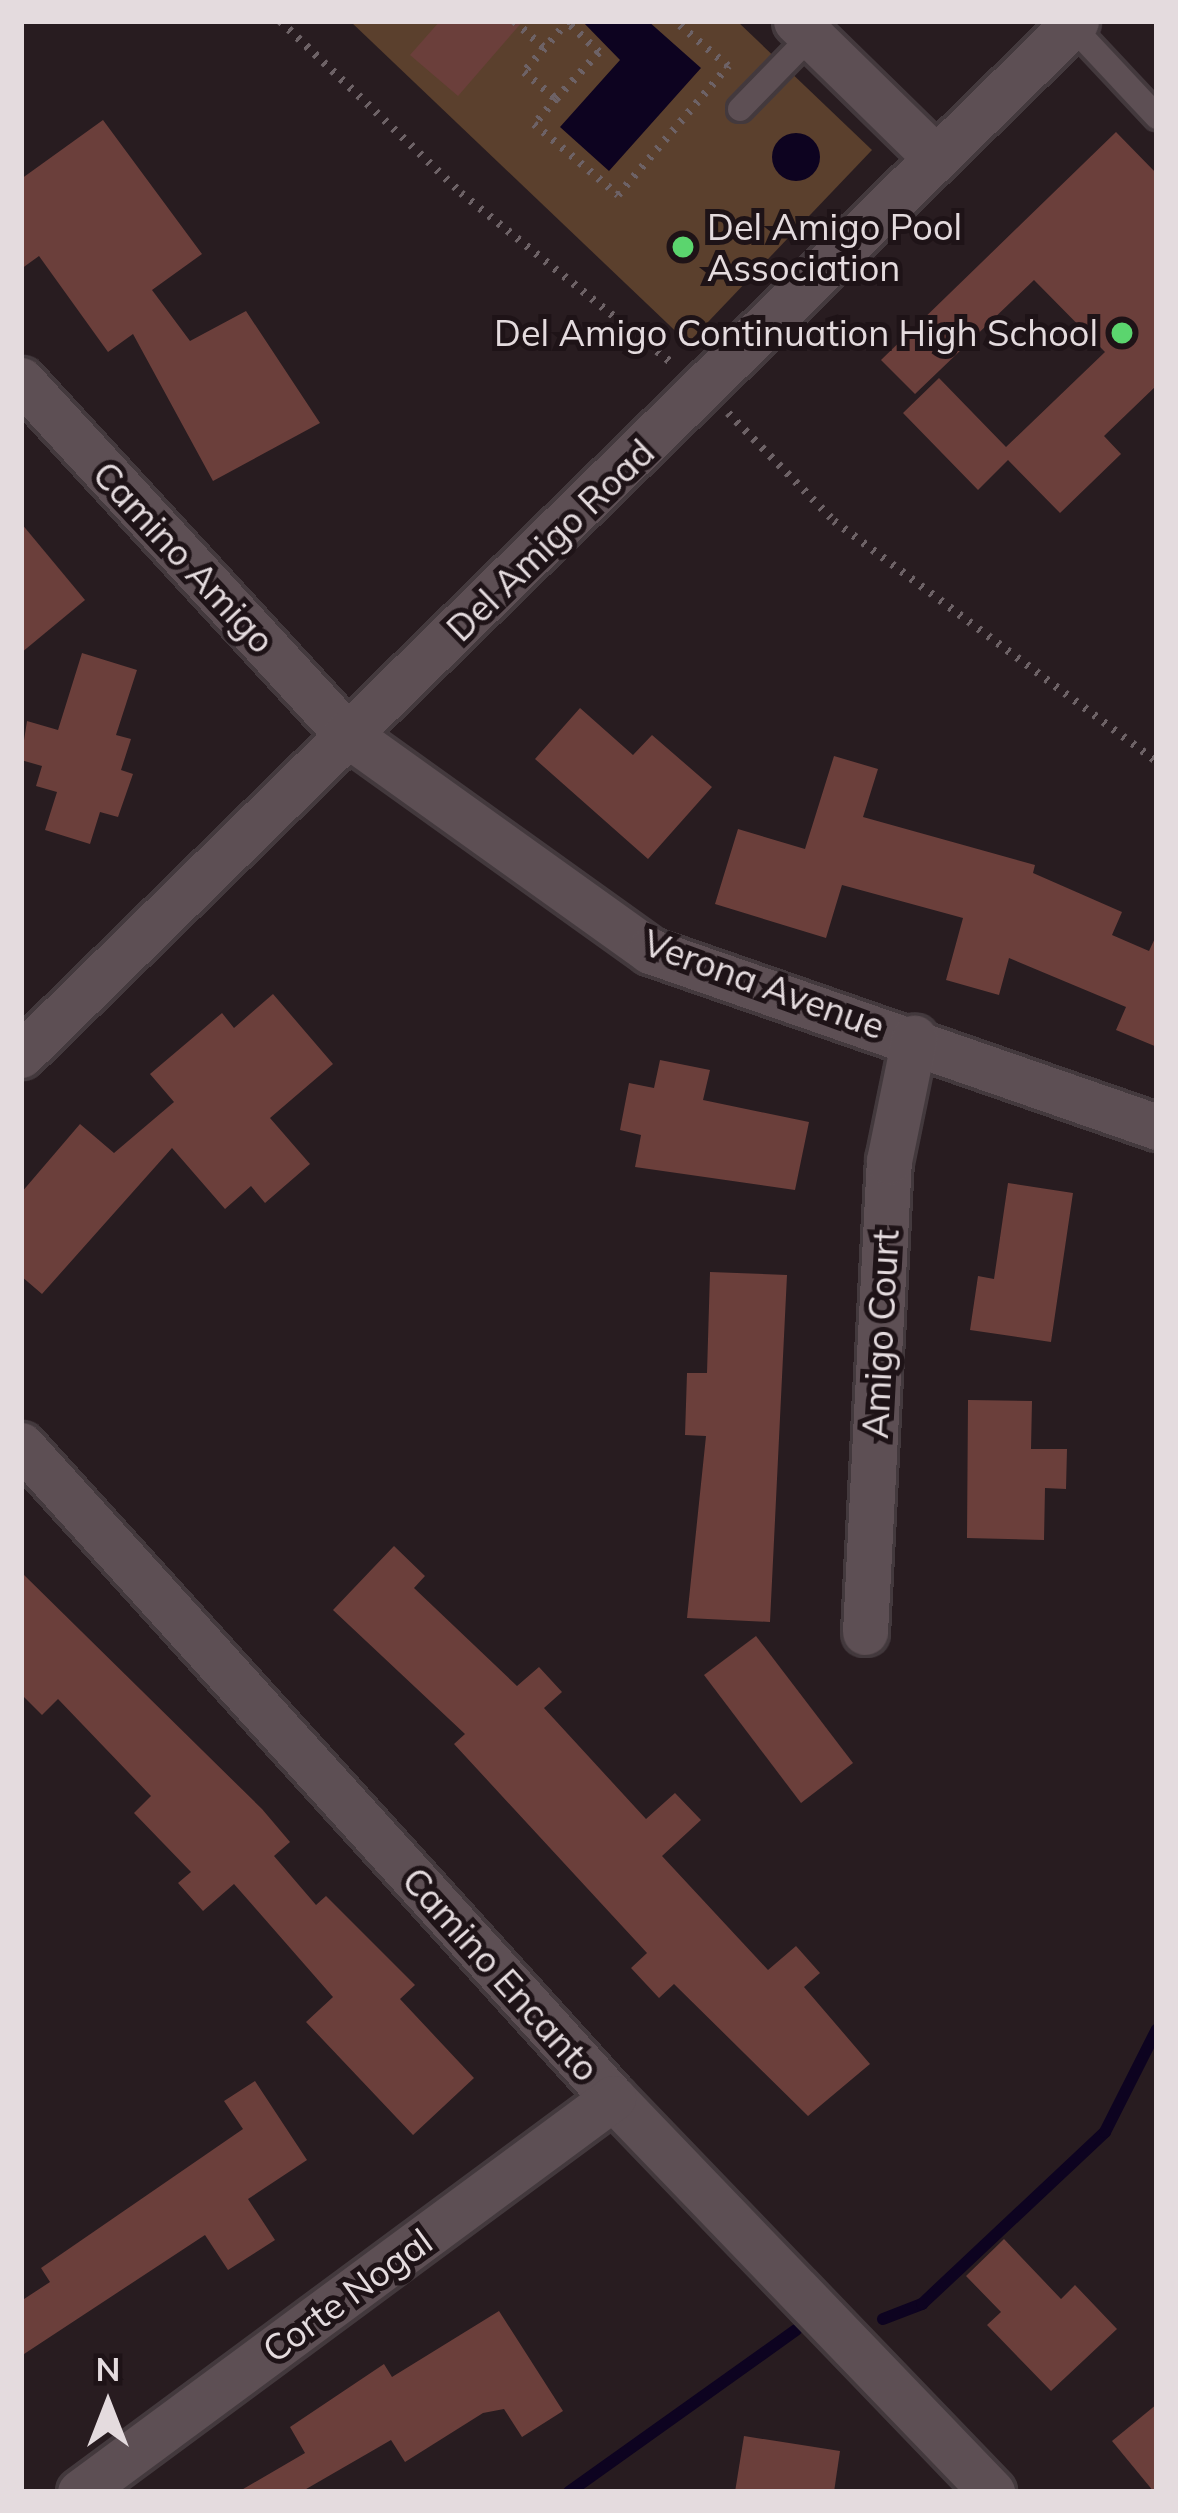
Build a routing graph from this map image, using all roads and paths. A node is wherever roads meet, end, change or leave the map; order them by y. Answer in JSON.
{"nodes":[{"id":1,"x":514,"y":21,"type":"edge"},
{"id":2,"x":675,"y":21,"type":"edge"},
{"id":3,"x":567,"y":22,"type":"edge"},
{"id":4,"x":1074,"y":23,"type":"edge"},
{"id":5,"x":803,"y":28,"type":"edge"},
{"id":6,"x":544,"y":48,"type":"junction"},
{"id":7,"x":556,"y":99,"type":"junction"},
{"id":8,"x":740,"y":109,"type":"dead end"},
{"id":9,"x":1157,"y":117,"type":"edge"},
{"id":10,"x":936,"y":158,"type":"junction"},
{"id":11,"x":21,"y":380,"type":"edge"},
{"id":12,"x":347,"y":734,"type":"junction"},
{"id":13,"x":914,"y":1038,"type":"junction"},
{"id":14,"x":22,"y":1051,"type":"edge"},
{"id":15,"x":1157,"y":1127,"type":"edge"},
{"id":16,"x":21,"y":1445,"type":"edge"},
{"id":17,"x":865,"y":1632,"type":"dead end"},
{"id":18,"x":613,"y":2098,"type":"junction"},
{"id":19,"x":80,"y":2492,"type":"edge"},
{"id":20,"x":992,"y":2492,"type":"edge"}],
"edges":[{"from":1,"to":6,"type":"path"},
{"from":2,"to":7,"type":"path"},
{"from":3,"to":6,"type":"path"},
{"from":3,"to":7,"type":"path"},
{"from":4,"to":9,"type":"lane"},
{"from":4,"to":10,"type":"street","name":"Del Amigo Road"},
{"from":5,"to":8,"type":"lane"},
{"from":5,"to":10,"type":"street"},
{"from":6,"to":7,"type":"path"},
{"from":10,"to":12,"type":"street","name":"Del Amigo Road"},
{"from":11,"to":12,"type":"street","name":"Camino Amigo"},
{"from":12,"to":13,"type":"street","name":"Verona Avenue"},
{"from":12,"to":14,"type":"street","name":"Del Amigo Road"},
{"from":13,"to":15,"type":"street","name":"Verona Avenue"},
{"from":13,"to":17,"type":"street","name":"Amigo Court"},
{"from":16,"to":18,"type":"street","name":"Camino Encanto"},
{"from":18,"to":19,"type":"street","name":"Corte Nogal"},
{"from":18,"to":20,"type":"street","name":"Camino Encanto"}]}
